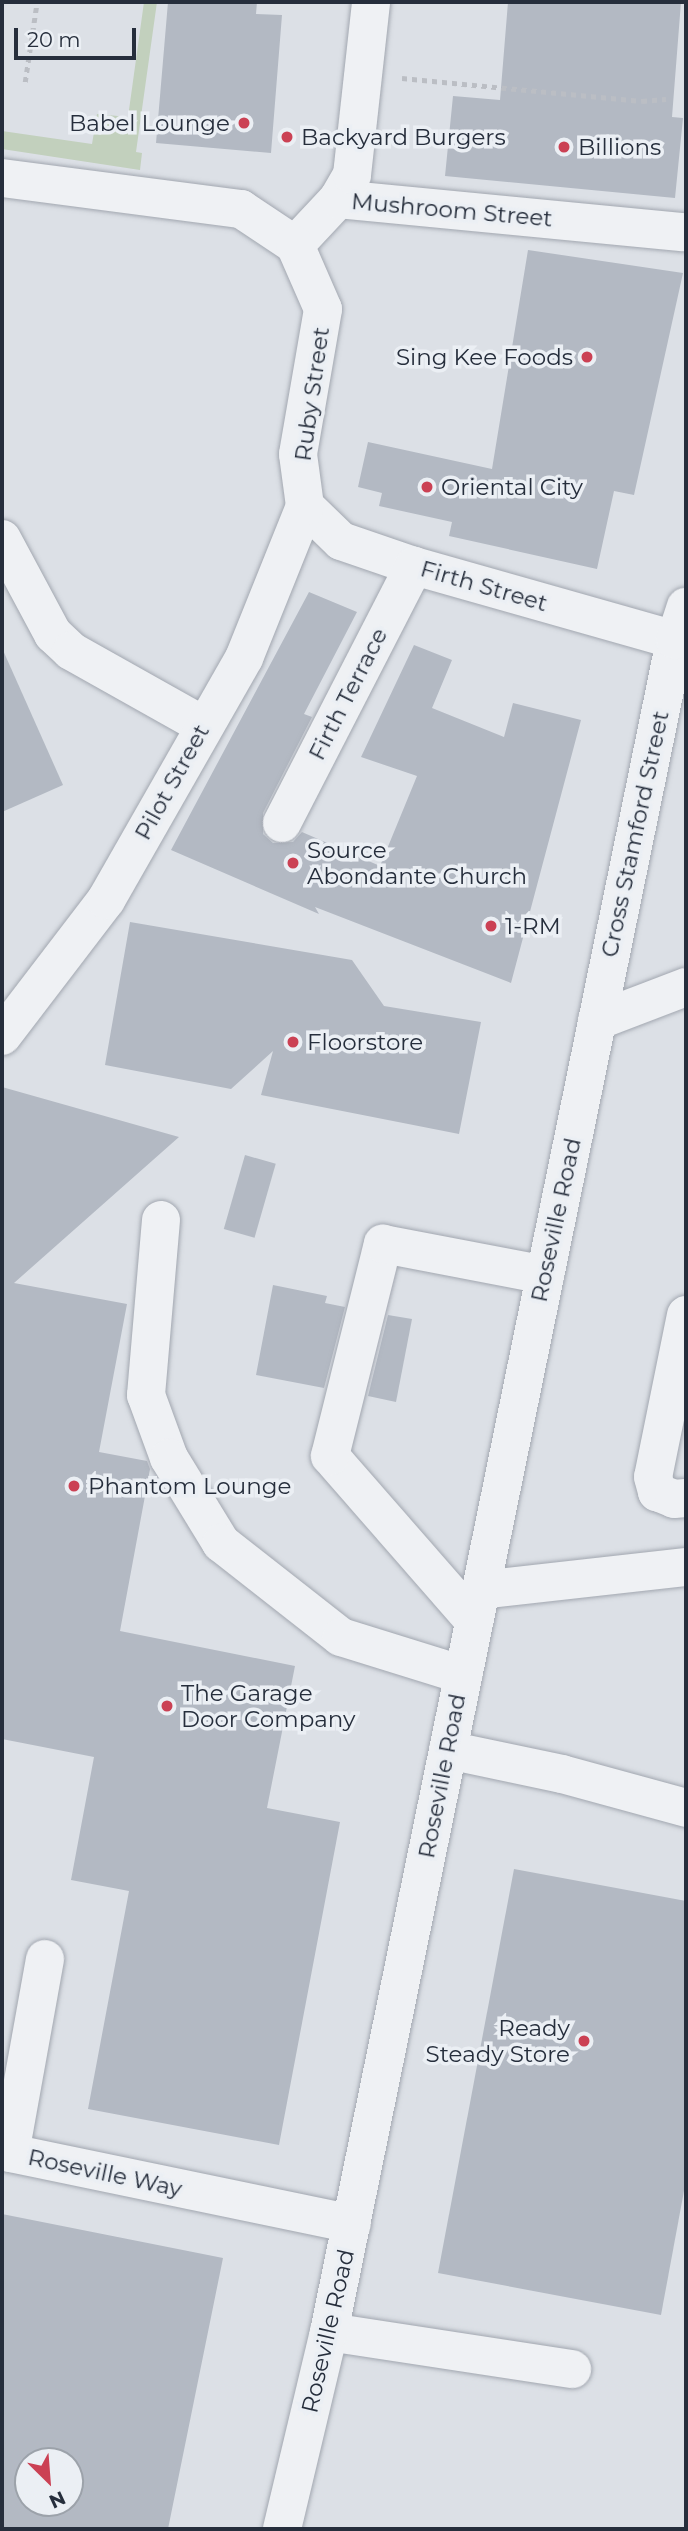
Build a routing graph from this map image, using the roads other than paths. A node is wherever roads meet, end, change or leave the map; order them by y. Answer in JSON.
{"nodes":[{"id":1,"x":371,"y":2,"type":"edge"},
{"id":2,"x":2,"y":178,"type":"edge"},
{"id":3,"x":338,"y":199,"type":"junction"},
{"id":4,"x":684,"y":232,"type":"dead end"},
{"id":5,"x":295,"y":245,"type":"junction"},
{"id":6,"x":305,"y":506,"type":"junction"},
{"id":7,"x":2,"y":538,"type":"edge"},
{"id":8,"x":414,"y":566,"type":"junction"},
{"id":9,"x":681,"y":623,"type":"edge"},
{"id":10,"x":203,"y":725,"type":"junction"},
{"id":11,"x":282,"y":822,"type":"dead end"},
{"id":12,"x":686,"y":987,"type":"edge"},
{"id":13,"x":597,"y":1021,"type":"junction"},
{"id":14,"x":2,"y":1036,"type":"edge"},
{"id":15,"x":161,"y":1220,"type":"dead end"},
{"id":16,"x":545,"y":1275,"type":"junction"},
{"id":17,"x":686,"y":1315,"type":"edge"},
{"id":18,"x":686,"y":1498,"type":"edge"},
{"id":19,"x":686,"y":1567,"type":"edge"},
{"id":20,"x":477,"y":1606,"type":"junction"},
{"id":21,"x":463,"y":1675,"type":"junction"},
{"id":22,"x":448,"y":1750,"type":"junction"},
{"id":23,"x":686,"y":1808,"type":"edge"},
{"id":24,"x":46,"y":1959,"type":"dead end"},
{"id":25,"x":352,"y":2224,"type":"junction"},
{"id":26,"x":329,"y":2332,"type":"junction"},
{"id":27,"x":572,"y":2369,"type":"dead end"},
{"id":28,"x":282,"y":2529,"type":"edge"}],
"edges":[{"from":1,"to":3,"type":"street"},
{"from":2,"to":5,"type":"street"},
{"from":3,"to":4,"type":"street","name":"Mushroom Street"},
{"from":3,"to":5,"type":"street","name":"Mushroom Street"},
{"from":5,"to":6,"type":"street","name":"Ruby Street"},
{"from":6,"to":8,"type":"street","name":"Firth Street"},
{"from":6,"to":10,"type":"street","name":"Pilot Street"},
{"from":7,"to":10,"type":"street"},
{"from":8,"to":9,"type":"street","name":"Firth Street"},
{"from":8,"to":11,"type":"street","name":"Firth Terrace"},
{"from":9,"to":13,"type":"street","name":"Cross Stamford Street"},
{"from":10,"to":14,"type":"street","name":"Pilot Street"},
{"from":12,"to":13,"type":"street"},
{"from":13,"to":16,"type":"street","name":"Roseville Road"},
{"from":15,"to":21,"type":"street"},
{"from":16,"to":20,"type":"street","name":"Roseville Road"},
{"from":16,"to":20,"type":"street"},
{"from":17,"to":18,"type":"street"},
{"from":19,"to":20,"type":"street"},
{"from":20,"to":21,"type":"street","name":"Roseville Road"},
{"from":21,"to":22,"type":"street","name":"Roseville Road"},
{"from":22,"to":23,"type":"street"},
{"from":22,"to":25,"type":"street","name":"Roseville Road"},
{"from":24,"to":25,"type":"street","name":"Roseville Way"},
{"from":25,"to":26,"type":"street","name":"Roseville Road"},
{"from":26,"to":27,"type":"street"},
{"from":26,"to":28,"type":"street","name":"Roseville Road"}]}
